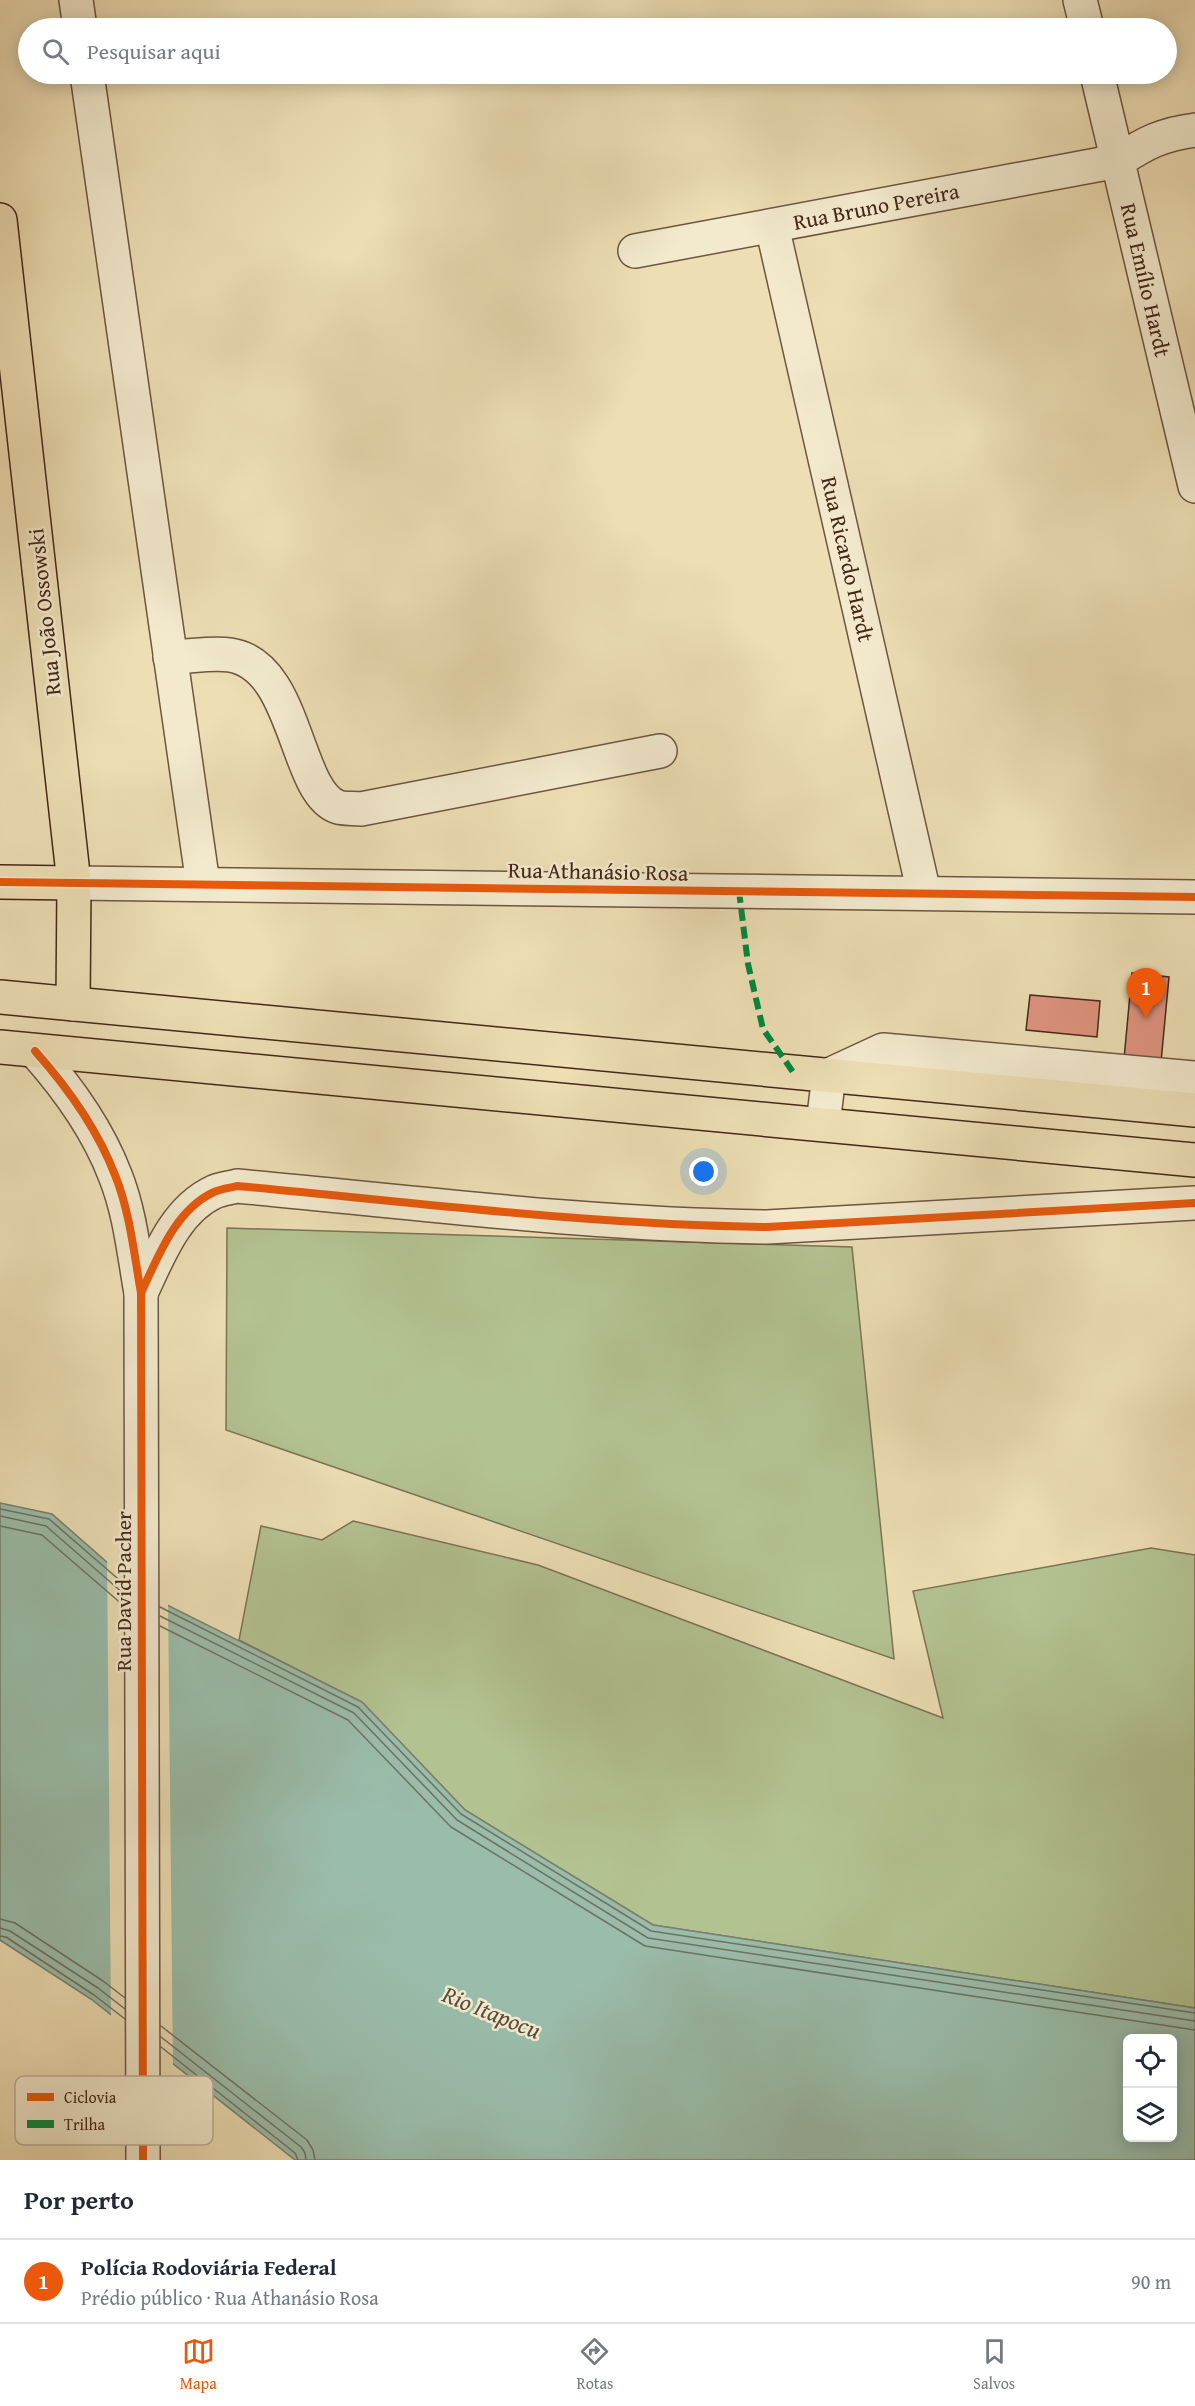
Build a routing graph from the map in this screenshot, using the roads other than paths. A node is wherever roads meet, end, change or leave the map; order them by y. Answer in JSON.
{"nodes":[{"id":1,"x":76,"y":0,"type":"edge"},
{"id":2,"x":1080,"y":0,"type":"edge"},
{"id":3,"x":79,"y":18,"type":"edge"},
{"id":4,"x":1084,"y":18,"type":"edge"},
{"id":5,"x":88,"y":84,"type":"edge"},
{"id":6,"x":1099,"y":84,"type":"edge"},
{"id":7,"x":1195,"y":130,"type":"edge"},
{"id":8,"x":1118,"y":161,"type":"junction"},
{"id":9,"x":772,"y":226,"type":"junction"},
{"id":10,"x":1,"y":230,"type":"edge"},
{"id":11,"x":635,"y":251,"type":"dead end"},
{"id":12,"x":1195,"y":486,"type":"edge"},
{"id":13,"x":170,"y":657,"type":"junction"},
{"id":14,"x":660,"y":751,"type":"dead end"},
{"id":15,"x":0,"y":882,"type":"edge"},
{"id":16,"x":74,"y":883,"type":"junction"},
{"id":17,"x":203,"y":884,"type":"junction"},
{"id":18,"x":924,"y":893,"type":"junction"},
{"id":19,"x":1195,"y":897,"type":"edge"},
{"id":20,"x":0,"y":997,"type":"edge"},
{"id":21,"x":73,"y":1004,"type":"junction"},
{"id":22,"x":0,"y":1047,"type":"edge"},
{"id":23,"x":35,"y":1051,"type":"junction"},
{"id":24,"x":829,"y":1075,"type":"junction"},
{"id":25,"x":1195,"y":1078,"type":"edge"},
{"id":26,"x":1195,"y":1110,"type":"edge"},
{"id":27,"x":823,"y":1124,"type":"junction"},
{"id":28,"x":1195,"y":1160,"type":"edge"},
{"id":29,"x":1195,"y":1203,"type":"edge"},
{"id":30,"x":141,"y":1293,"type":"junction"},
{"id":31,"x":143,"y":2076,"type":"edge"},
{"id":32,"x":143,"y":2145,"type":"edge"},
{"id":33,"x":143,"y":2160,"type":"edge"}],
"edges":[{"from":1,"to":3,"type":"street"},
{"from":2,"to":4,"type":"street"},
{"from":5,"to":13,"type":"street"},
{"from":6,"to":8,"type":"street","name":"Rua Emílio Hardt"},
{"from":7,"to":8,"type":"street"},
{"from":8,"to":9,"type":"street","name":"Rua Bruno Pereira"},
{"from":8,"to":12,"type":"street","name":"Rua Emílio Hardt"},
{"from":9,"to":11,"type":"street","name":"Rua Bruno Pereira"},
{"from":9,"to":18,"type":"street","name":"Rua Ricardo Hardt"},
{"from":10,"to":16,"type":"main road","name":"Rua João Ossowski"},
{"from":13,"to":14,"type":"street"},
{"from":13,"to":17,"type":"street"},
{"from":15,"to":16,"type":"main road","name":"Rua Athanásio Rosa"},
{"from":16,"to":17,"type":"street","name":"Rua Athanásio Rosa"},
{"from":16,"to":21,"type":"main road","name":"Rua João Ossowski"},
{"from":17,"to":18,"type":"street","name":"Rua Athanásio Rosa"},
{"from":18,"to":19,"type":"street","name":"Rua Athanásio Rosa"},
{"from":20,"to":21,"type":"main road"},
{"from":21,"to":24,"type":"main road"},
{"from":22,"to":23,"type":"main road"},
{"from":23,"to":27,"type":"main road"},
{"from":23,"to":30,"type":"street","name":"Rua David Pacher"},
{"from":24,"to":25,"type":"street"},
{"from":24,"to":26,"type":"main road"},
{"from":24,"to":27,"type":"street"},
{"from":27,"to":28,"type":"main road"},
{"from":29,"to":30,"type":"street"},
{"from":30,"to":31,"type":"street","name":"Rua David Pacher"},
{"from":32,"to":33,"type":"street","name":"Rua David Pacher"}]}
